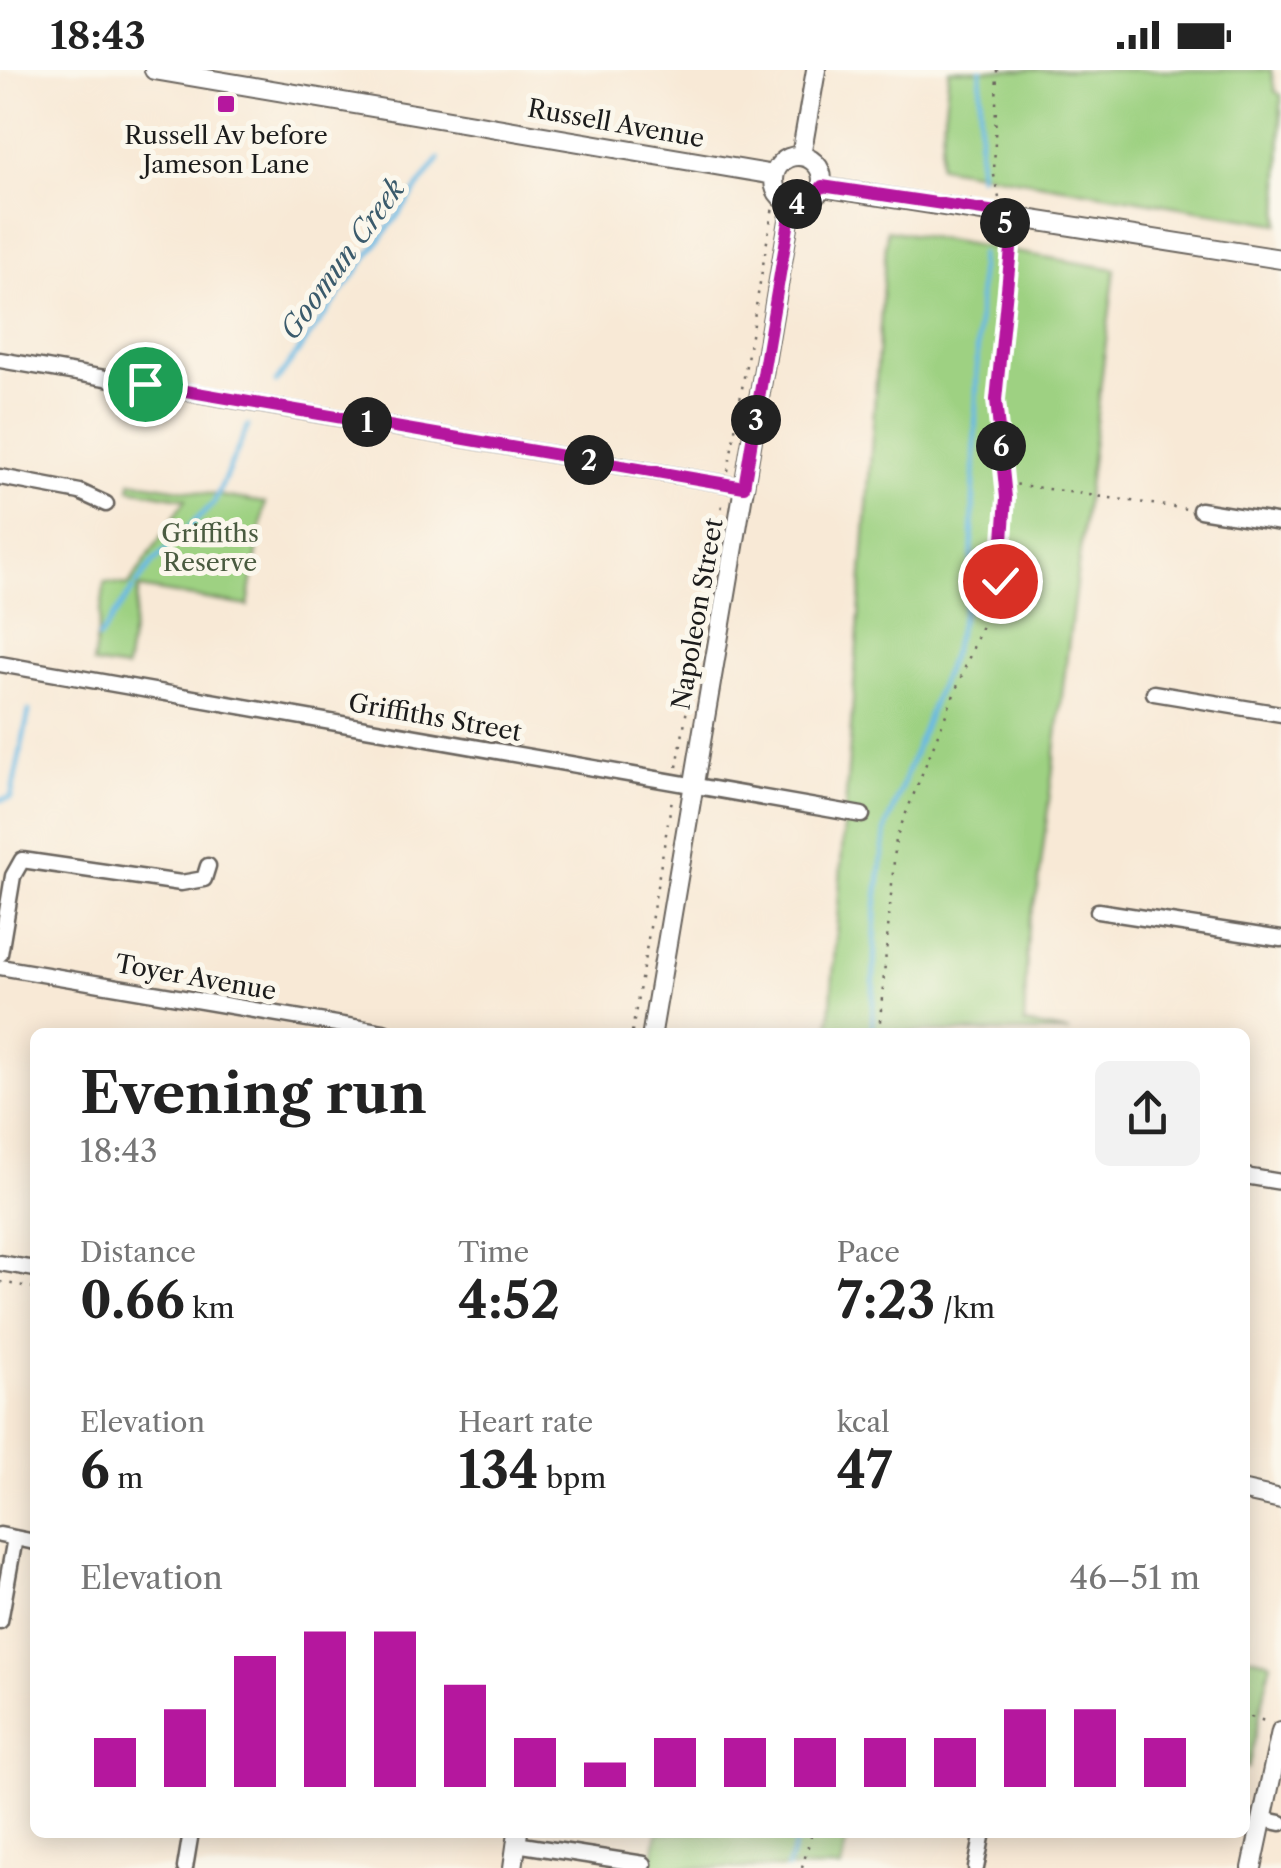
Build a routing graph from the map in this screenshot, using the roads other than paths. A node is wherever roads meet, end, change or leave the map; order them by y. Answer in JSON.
{"nodes":[{"id":1,"x":154,"y":70,"type":"edge"},
{"id":2,"x":816,"y":70,"type":"edge"},
{"id":3,"x":801,"y":156,"type":"junction"},
{"id":4,"x":774,"y":175,"type":"junction"},
{"id":5,"x":822,"y":186,"type":"junction"},
{"id":6,"x":792,"y":203,"type":"junction"},
{"id":7,"x":1281,"y":259,"type":"edge"},
{"id":8,"x":0,"y":360,"type":"edge"},
{"id":9,"x":0,"y":477,"type":"edge"},
{"id":10,"x":735,"y":486,"type":"junction"},
{"id":11,"x":106,"y":504,"type":"dead end"},
{"id":12,"x":1200,"y":510,"type":"road end"},
{"id":13,"x":1281,"y":523,"type":"edge"},
{"id":14,"x":0,"y":664,"type":"edge"},
{"id":15,"x":1154,"y":693,"type":"dead end"},
{"id":16,"x":1281,"y":714,"type":"edge"},
{"id":17,"x":684,"y":784,"type":"junction"},
{"id":18,"x":862,"y":815,"type":"dead end"},
{"id":19,"x":208,"y":866,"type":"dead end"},
{"id":20,"x":1098,"y":911,"type":"dead end"},
{"id":21,"x":1281,"y":939,"type":"edge"},
{"id":22,"x":0,"y":954,"type":"edge"},
{"id":23,"x":0,"y":967,"type":"edge"},
{"id":24,"x":360,"y":1028,"type":"edge"},
{"id":25,"x":653,"y":1028,"type":"edge"},
{"id":26,"x":1250,"y":1177,"type":"edge"},
{"id":27,"x":1281,"y":1182,"type":"edge"},
{"id":28,"x":0,"y":1263,"type":"edge"},
{"id":29,"x":30,"y":1268,"type":"edge"},
{"id":30,"x":1250,"y":1492,"type":"edge"},
{"id":31,"x":1281,"y":1499,"type":"edge"},
{"id":32,"x":8,"y":1537,"type":"edge"},
{"id":33,"x":0,"y":1622,"type":"edge"},
{"id":34,"x":1281,"y":1728,"type":"edge"},
{"id":35,"x":1272,"y":1821,"type":"edge"},
{"id":36,"x":190,"y":1838,"type":"edge"},
{"id":37,"x":517,"y":1838,"type":"edge"},
{"id":38,"x":983,"y":1838,"type":"edge"},
{"id":39,"x":644,"y":1864,"type":"dead end"},
{"id":40,"x":185,"y":1868,"type":"edge"},
{"id":41,"x":512,"y":1868,"type":"edge"},
{"id":42,"x":976,"y":1868,"type":"edge"},
{"id":43,"x":1252,"y":1868,"type":"edge"}],
"edges":[{"from":1,"to":4,"type":"street","name":"Russell Avenue"},
{"from":2,"to":3,"type":"street"},
{"from":3,"to":4,"type":"street"},
{"from":3,"to":5,"type":"street"},
{"from":4,"to":6,"type":"street"},
{"from":5,"to":6,"type":"street"},
{"from":5,"to":7,"type":"street"},
{"from":6,"to":10,"type":"street","name":"Napoleon Street"},
{"from":8,"to":10,"type":"street"},
{"from":9,"to":11,"type":"street"},
{"from":10,"to":17,"type":"street","name":"Napoleon Street"},
{"from":12,"to":13,"type":"street"},
{"from":14,"to":17,"type":"street","name":"Griffiths Street"},
{"from":15,"to":16,"type":"street"},
{"from":17,"to":18,"type":"street","name":"Griffiths Street"},
{"from":17,"to":25,"type":"street","name":"Napoleon Street"},
{"from":19,"to":22,"type":"street"},
{"from":20,"to":21,"type":"street"},
{"from":23,"to":24,"type":"street","name":"Toyer Avenue"},
{"from":26,"to":27,"type":"street"},
{"from":28,"to":29,"type":"street"},
{"from":30,"to":31,"type":"street"},
{"from":32,"to":33,"type":"street"},
{"from":34,"to":35,"type":"street"},
{"from":35,"to":43,"type":"street"},
{"from":36,"to":40,"type":"street"},
{"from":37,"to":39,"type":"street"},
{"from":37,"to":41,"type":"street"},
{"from":38,"to":42,"type":"street"}]}
